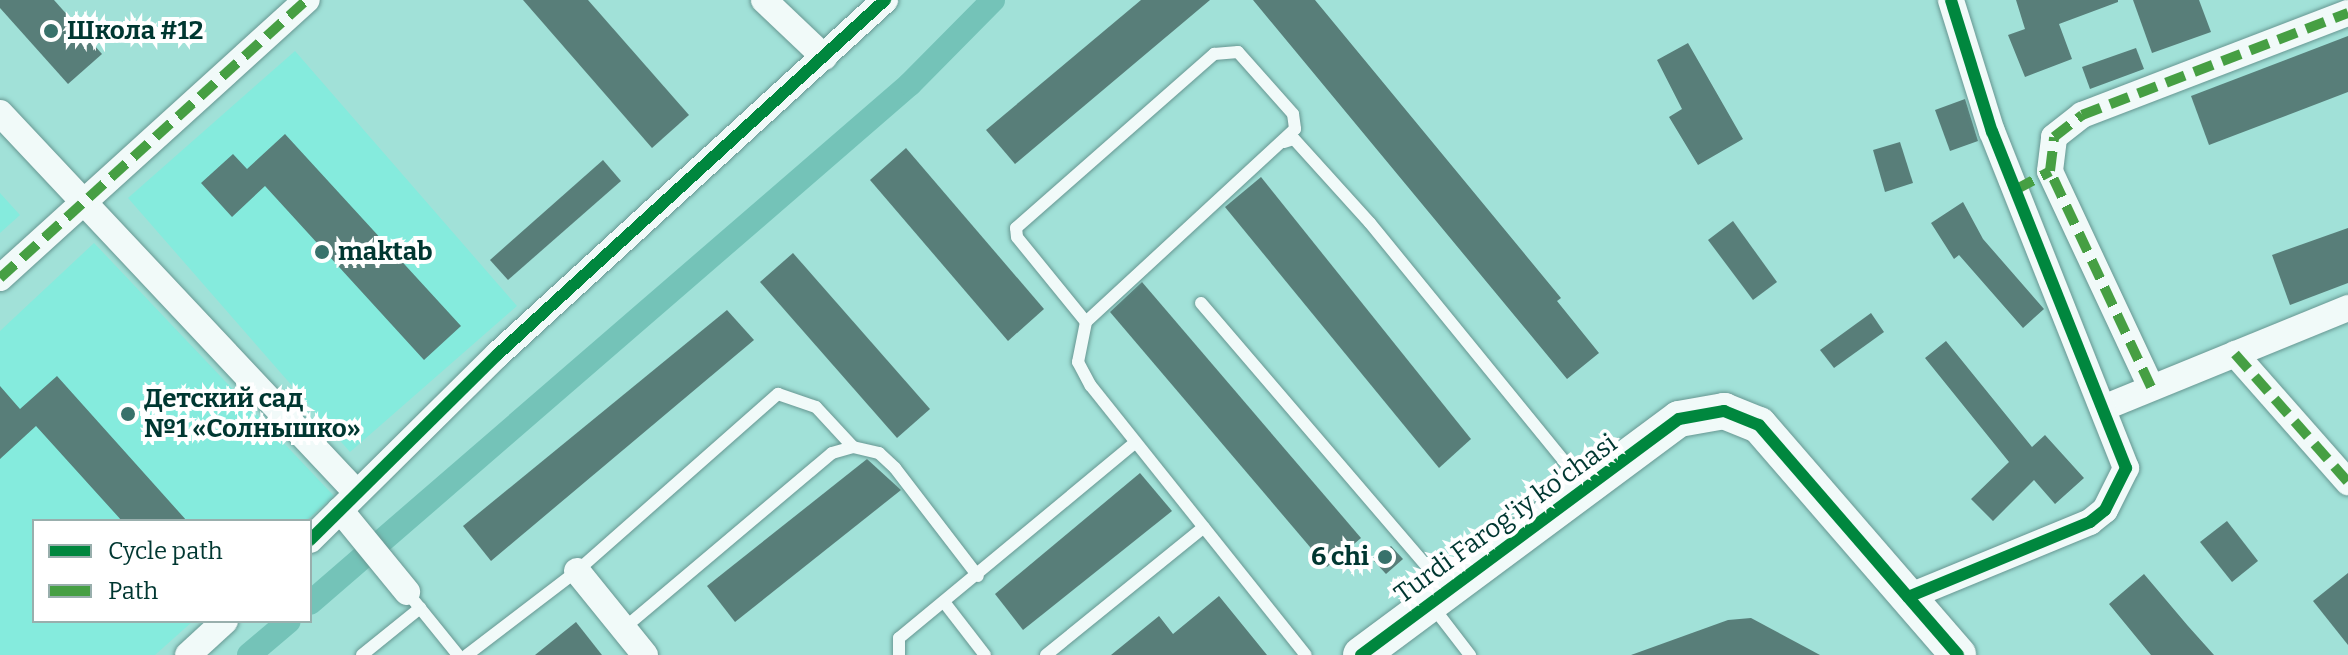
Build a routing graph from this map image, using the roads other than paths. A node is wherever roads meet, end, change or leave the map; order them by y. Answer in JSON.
{"nodes":[{"id":1,"x":307,"y":0,"type":"edge"},
{"id":2,"x":764,"y":0,"type":"edge"},
{"id":3,"x":885,"y":0,"type":"edge"},
{"id":4,"x":1951,"y":0,"type":"edge"},
{"id":5,"x":2348,"y":13,"type":"edge"},
{"id":6,"x":824,"y":57,"type":"junction"},
{"id":7,"x":0,"y":113,"type":"edge"},
{"id":8,"x":1284,"y":142,"type":"junction"},
{"id":9,"x":2050,"y":171,"type":"junction"},
{"id":10,"x":2015,"y":190,"type":"junction"},
{"id":11,"x":83,"y":202,"type":"junction"},
{"id":12,"x":0,"y":278,"type":"edge"},
{"id":13,"x":1201,"y":303,"type":"dead end"},
{"id":14,"x":2348,"y":308,"type":"edge"},
{"id":15,"x":1086,"y":322,"type":"junction"},
{"id":16,"x":2235,"y":354,"type":"junction"},
{"id":17,"x":2151,"y":387,"type":"junction"},
{"id":18,"x":2103,"y":408,"type":"junction"},
{"id":19,"x":1135,"y":443,"type":"junction"},
{"id":20,"x":853,"y":447,"type":"junction"},
{"id":21,"x":2348,"y":482,"type":"edge"},
{"id":22,"x":1586,"y":488,"type":"junction"},
{"id":23,"x":348,"y":502,"type":"junction"},
{"id":24,"x":1204,"y":527,"type":"junction"},
{"id":25,"x":312,"y":538,"type":"edge"},
{"id":26,"x":577,"y":571,"type":"junction"},
{"id":27,"x":978,"y":576,"type":"junction"},
{"id":28,"x":410,"y":596,"type":"junction"},
{"id":29,"x":1438,"y":596,"type":"junction"},
{"id":30,"x":1908,"y":597,"type":"junction"},
{"id":31,"x":944,"y":602,"type":"junction"},
{"id":32,"x":223,"y":623,"type":"edge"},
{"id":33,"x":623,"y":629,"type":"junction"},
{"id":34,"x":188,"y":655,"type":"edge"},
{"id":35,"x":362,"y":655,"type":"edge"},
{"id":36,"x":458,"y":655,"type":"edge"},
{"id":37,"x":467,"y":655,"type":"edge"},
{"id":38,"x":645,"y":655,"type":"edge"},
{"id":39,"x":899,"y":655,"type":"edge"},
{"id":40,"x":985,"y":655,"type":"edge"},
{"id":41,"x":1046,"y":655,"type":"edge"},
{"id":42,"x":1306,"y":655,"type":"edge"},
{"id":43,"x":1361,"y":655,"type":"edge"},
{"id":44,"x":1470,"y":655,"type":"edge"},
{"id":45,"x":1958,"y":655,"type":"edge"}],
"edges":[{"from":1,"to":11,"type":"street"},
{"from":2,"to":6,"type":"street"},
{"from":3,"to":6,"type":"street"},
{"from":4,"to":10,"type":"street"},
{"from":5,"to":9,"type":"street"},
{"from":6,"to":23,"type":"street"},
{"from":7,"to":11,"type":"street"},
{"from":8,"to":15,"type":"lane"},
{"from":8,"to":15,"type":"lane"},
{"from":8,"to":22,"type":"lane"},
{"from":9,"to":10,"type":"street"},
{"from":9,"to":17,"type":"street"},
{"from":10,"to":18,"type":"street"},
{"from":11,"to":12,"type":"street"},
{"from":11,"to":23,"type":"street"},
{"from":13,"to":29,"type":"lane"},
{"from":14,"to":16,"type":"street"},
{"from":15,"to":19,"type":"lane"},
{"from":16,"to":17,"type":"street"},
{"from":16,"to":21,"type":"street"},
{"from":17,"to":18,"type":"street"},
{"from":18,"to":30,"type":"street"},
{"from":19,"to":24,"type":"lane"},
{"from":19,"to":27,"type":"lane"},
{"from":20,"to":26,"type":"lane"},
{"from":20,"to":27,"type":"lane"},
{"from":20,"to":33,"type":"lane"},
{"from":22,"to":29,"type":"street","name":"Turdi Farog'iy ko'chasi"},
{"from":22,"to":30,"type":"street","name":"Turdi Farog'iy ko'chasi"},
{"from":23,"to":25,"type":"street"},
{"from":23,"to":28,"type":"street"},
{"from":24,"to":41,"type":"lane"},
{"from":24,"to":42,"type":"lane"},
{"from":26,"to":33,"type":"street"},
{"from":26,"to":37,"type":"lane"},
{"from":27,"to":31,"type":"lane"},
{"from":28,"to":35,"type":"lane"},
{"from":28,"to":36,"type":"lane"},
{"from":29,"to":43,"type":"street","name":"Turdi Farog'iy ko'chasi"},
{"from":29,"to":44,"type":"lane"},
{"from":30,"to":45,"type":"street"},
{"from":31,"to":39,"type":"lane"},
{"from":31,"to":40,"type":"lane"},
{"from":32,"to":34,"type":"street"},
{"from":33,"to":38,"type":"street"}]}
